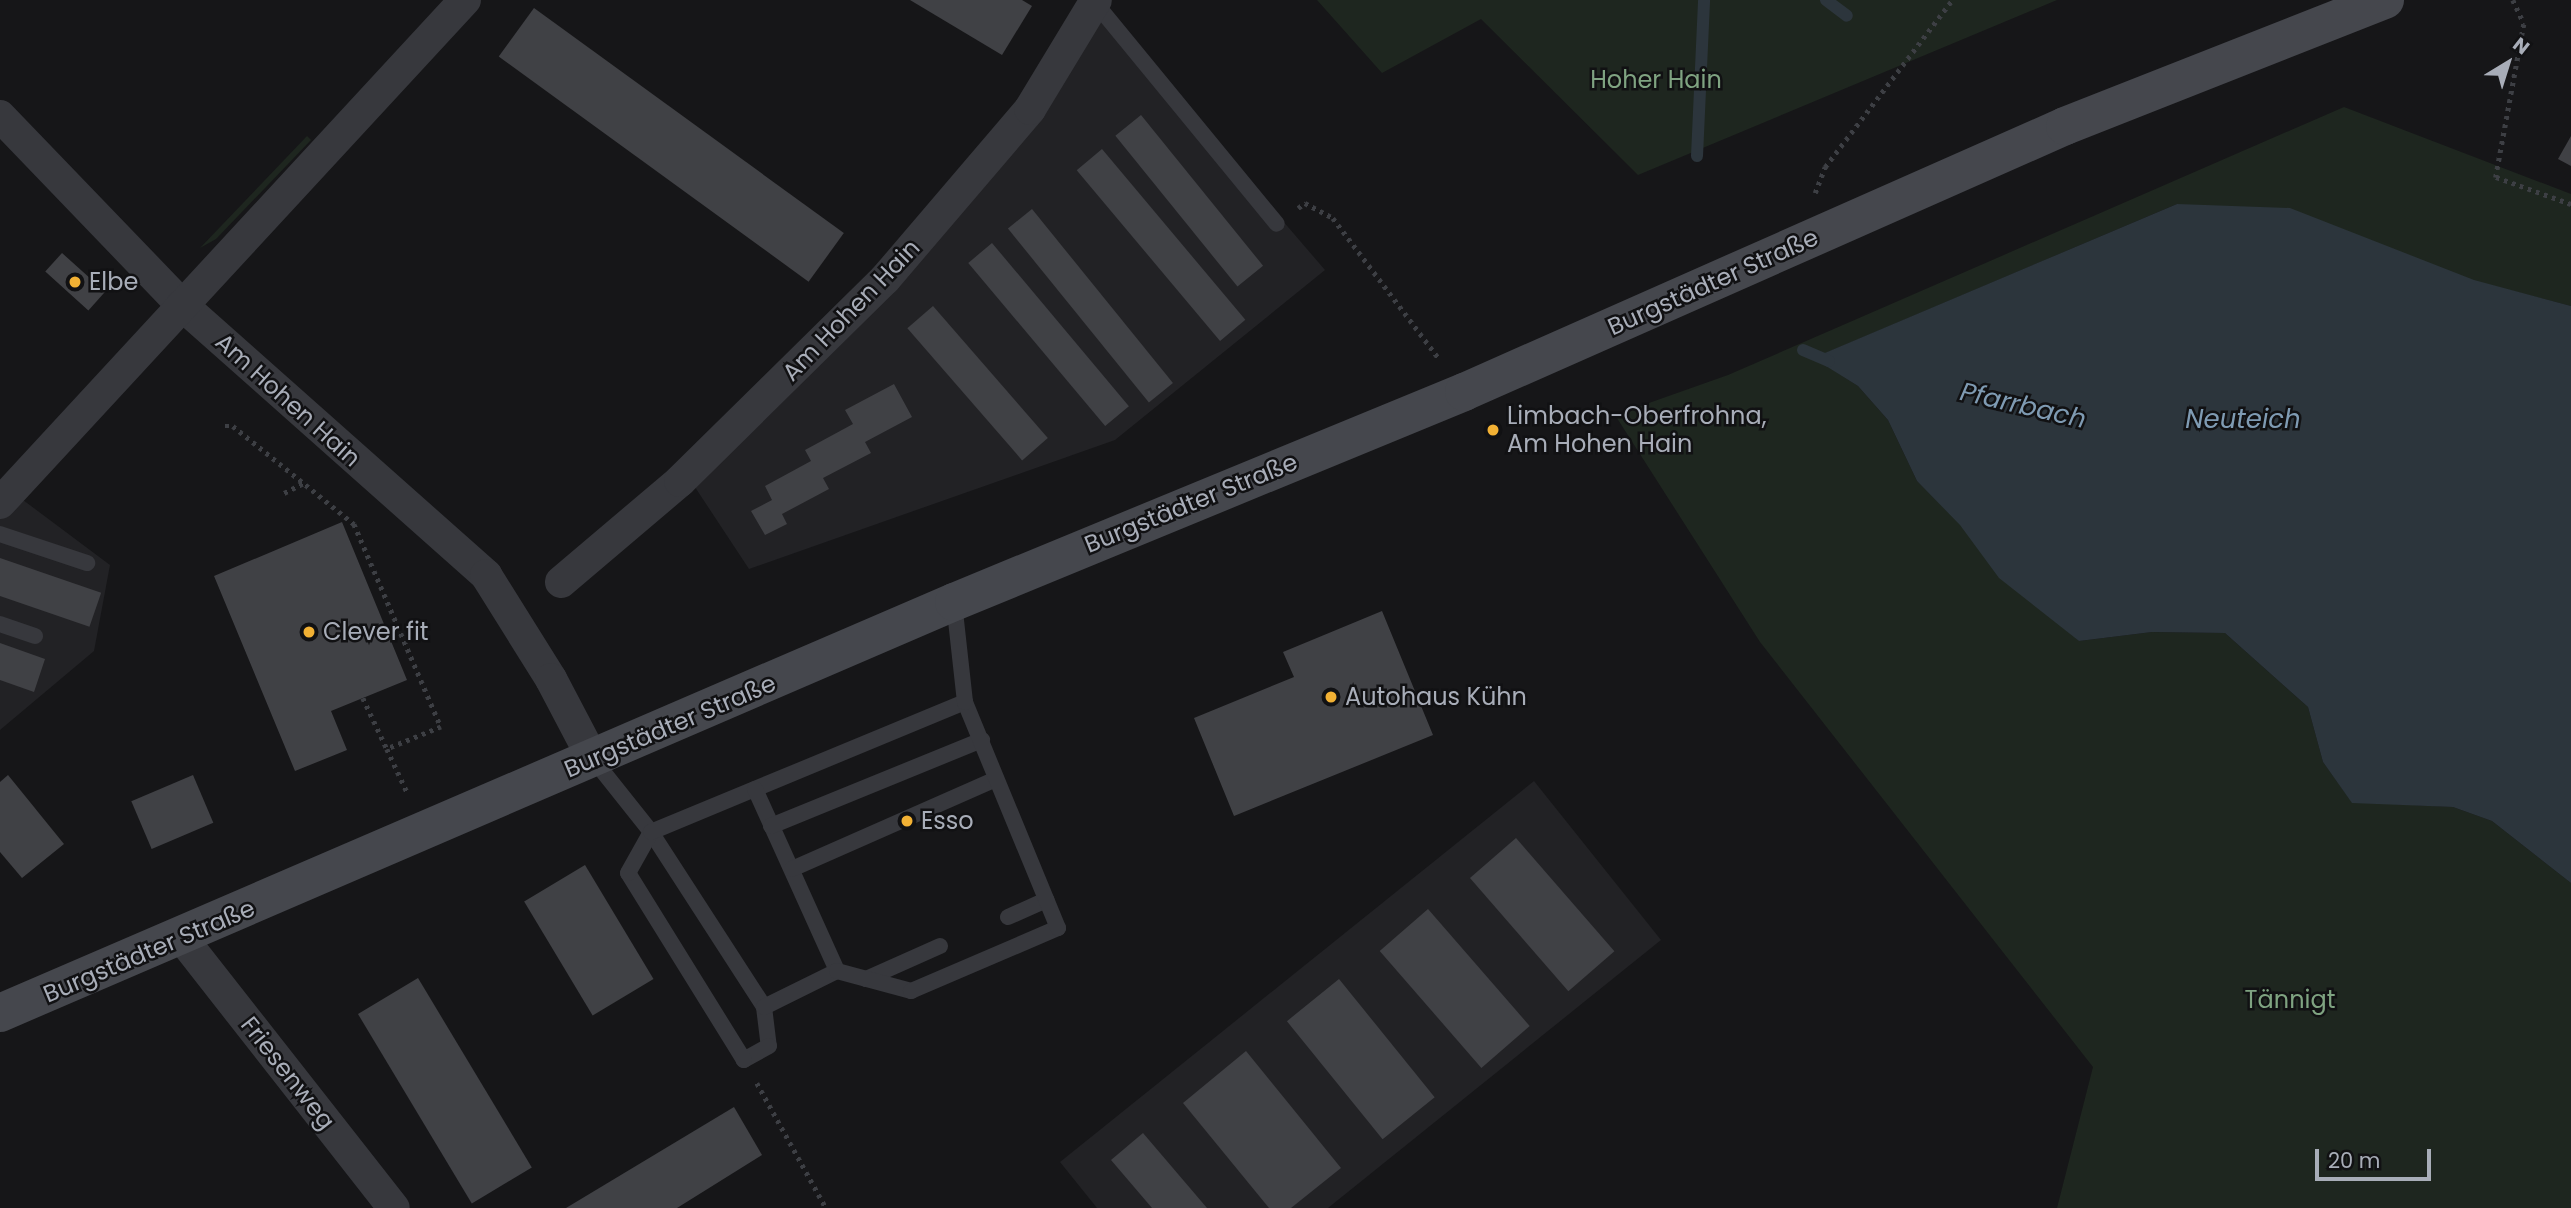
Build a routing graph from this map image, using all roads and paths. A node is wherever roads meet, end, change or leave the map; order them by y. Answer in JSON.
{"nodes":[{"id":1,"x":465,"y":0,"type":"edge"},
{"id":2,"x":1952,"y":0,"type":"edge"},
{"id":3,"x":2385,"y":0,"type":"edge"},
{"id":4,"x":2513,"y":0,"type":"edge"},
{"id":5,"x":1096,"y":2,"type":"edge"},
{"id":6,"x":0,"y":116,"type":"edge"},
{"id":7,"x":2571,"y":204,"type":"edge"},
{"id":8,"x":1277,"y":224,"type":"joint"},
{"id":9,"x":1796,"y":246,"type":"junction"},
{"id":10,"x":182,"y":305,"type":"junction"},
{"id":11,"x":1464,"y":392,"type":"junction"},
{"id":12,"x":225,"y":426,"type":"dead end"},
{"id":13,"x":304,"y":483,"type":"junction"},
{"id":14,"x":284,"y":493,"type":"dead end"},
{"id":15,"x":0,"y":503,"type":"edge"},
{"id":16,"x":0,"y":534,"type":"edge"},
{"id":17,"x":87,"y":563,"type":"dead end"},
{"id":18,"x":561,"y":582,"type":"dead end"},
{"id":19,"x":954,"y":602,"type":"junction"},
{"id":20,"x":0,"y":624,"type":"edge"},
{"id":21,"x":34,"y":636,"type":"dead end"},
{"id":22,"x":363,"y":698,"type":"dead end"},
{"id":23,"x":965,"y":702,"type":"junction"},
{"id":24,"x":982,"y":740,"type":"junction"},
{"id":25,"x":387,"y":748,"type":"junction"},
{"id":26,"x":593,"y":759,"type":"junction"},
{"id":27,"x":395,"y":766,"type":"dead end"},
{"id":28,"x":996,"y":779,"type":"junction"},
{"id":29,"x":755,"y":789,"type":"junction"},
{"id":30,"x":771,"y":826,"type":"junction"},
{"id":31,"x":651,"y":832,"type":"junction"},
{"id":32,"x":792,"y":869,"type":"junction"},
{"id":33,"x":1046,"y":900,"type":"junction"},
{"id":34,"x":1008,"y":917,"type":"dead end"},
{"id":35,"x":183,"y":938,"type":"junction"},
{"id":36,"x":940,"y":946,"type":"dead end"},
{"id":37,"x":837,"y":971,"type":"junction"},
{"id":38,"x":866,"y":979,"type":"junction"},
{"id":39,"x":764,"y":1007,"type":"junction"},
{"id":40,"x":0,"y":1013,"type":"edge"},
{"id":41,"x":744,"y":1060,"type":"junction"},
{"id":42,"x":394,"y":1208,"type":"edge"},
{"id":43,"x":826,"y":1208,"type":"edge"}],
"edges":[{"from":1,"to":10,"type":"street"},
{"from":2,"to":9,"type":"path"},
{"from":3,"to":9,"type":"main road","name":"Burgstädter Straße"},
{"from":4,"to":7,"type":"path"},
{"from":5,"to":8,"type":"lane"},
{"from":5,"to":18,"type":"street","name":"Am Hohen Hain"},
{"from":6,"to":10,"type":"street","name":"Am Hohen Hain"},
{"from":8,"to":11,"type":"path"},
{"from":9,"to":11,"type":"main road","name":"Burgstädter Straße"},
{"from":10,"to":15,"type":"street"},
{"from":10,"to":26,"type":"street","name":"Am Hohen Hain"},
{"from":11,"to":19,"type":"main road","name":"Burgstädter Straße"},
{"from":12,"to":13,"type":"path"},
{"from":13,"to":14,"type":"path"},
{"from":13,"to":25,"type":"path"},
{"from":16,"to":17,"type":"lane"},
{"from":19,"to":23,"type":"lane"},
{"from":19,"to":26,"type":"main road","name":"Burgstädter Straße"},
{"from":20,"to":21,"type":"lane"},
{"from":22,"to":25,"type":"path"},
{"from":23,"to":24,"type":"lane"},
{"from":23,"to":29,"type":"lane"},
{"from":24,"to":28,"type":"lane"},
{"from":24,"to":30,"type":"lane"},
{"from":25,"to":27,"type":"path"},
{"from":26,"to":31,"type":"lane"},
{"from":26,"to":35,"type":"main road","name":"Burgstädter Straße"},
{"from":28,"to":32,"type":"lane"},
{"from":28,"to":33,"type":"lane"},
{"from":29,"to":30,"type":"lane"},
{"from":29,"to":31,"type":"lane"},
{"from":30,"to":32,"type":"lane"},
{"from":31,"to":39,"type":"lane"},
{"from":31,"to":41,"type":"lane"},
{"from":32,"to":37,"type":"lane"},
{"from":33,"to":34,"type":"lane"},
{"from":33,"to":38,"type":"lane"},
{"from":35,"to":40,"type":"main road","name":"Burgstädter Straße"},
{"from":35,"to":42,"type":"street","name":"Friesenweg"},
{"from":36,"to":38,"type":"lane"},
{"from":37,"to":38,"type":"lane"},
{"from":37,"to":39,"type":"lane"},
{"from":39,"to":41,"type":"lane"},
{"from":41,"to":43,"type":"path"}]}
